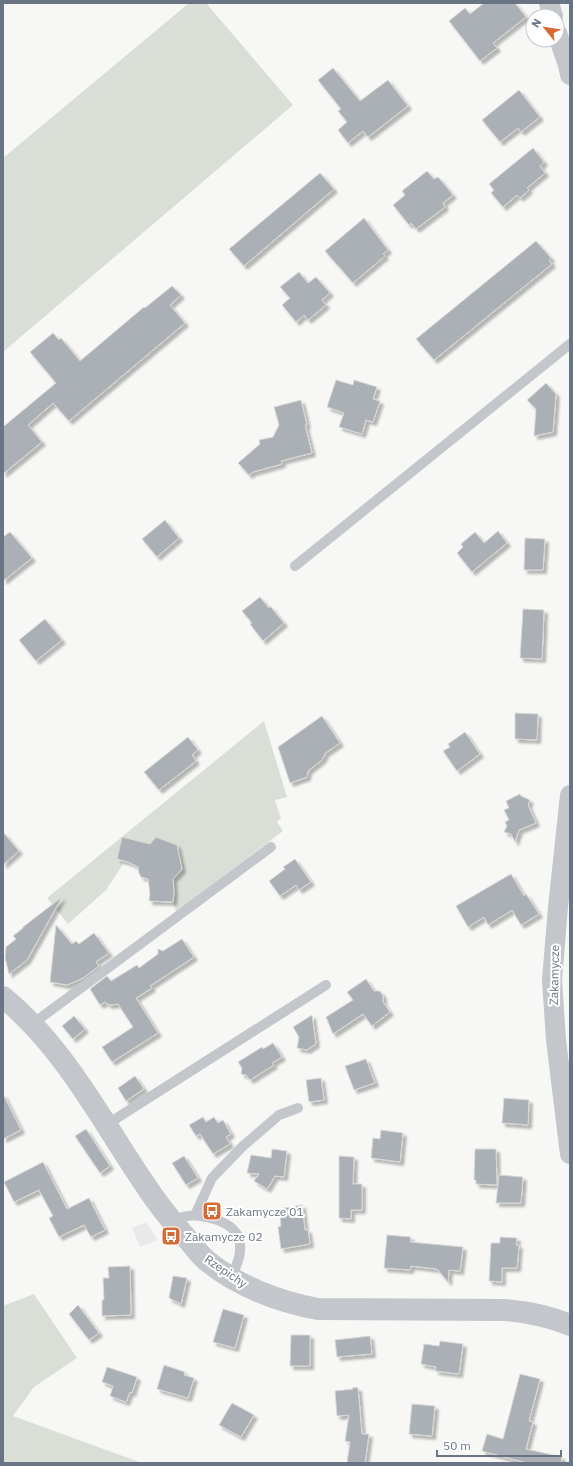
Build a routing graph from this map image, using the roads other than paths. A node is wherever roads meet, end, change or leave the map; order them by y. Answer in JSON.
{"nodes":[{"id":1,"x":562,"y":48,"type":"edge"},
{"id":2,"x":570,"y":75,"type":"edge"},
{"id":3,"x":570,"y":344,"type":"edge"},
{"id":4,"x":296,"y":566,"type":"dead end"},
{"id":5,"x":570,"y":796,"type":"edge"},
{"id":6,"x":271,"y":847,"type":"dead end"},
{"id":7,"x":326,"y":984,"type":"dead end"},
{"id":8,"x":3,"y":997,"type":"edge"},
{"id":9,"x":31,"y":1025,"type":"junction"},
{"id":10,"x":298,"y":1108,"type":"dead end"},
{"id":11,"x":106,"y":1125,"type":"junction"},
{"id":12,"x":570,"y":1154,"type":"edge"},
{"id":13,"x":195,"y":1215,"type":"junction"},
{"id":14,"x":172,"y":1223,"type":"junction"},
{"id":15,"x":231,"y":1277,"type":"junction"},
{"id":16,"x":570,"y":1325,"type":"edge"}],
"edges":[{"from":1,"to":2,"type":"street"},
{"from":3,"to":4,"type":"lane"},
{"from":5,"to":12,"type":"street","name":"Zakamycze"},
{"from":6,"to":9,"type":"lane"},
{"from":7,"to":11,"type":"lane"},
{"from":8,"to":9,"type":"street","name":"Rzepichy"},
{"from":9,"to":11,"type":"street","name":"Rzepichy"},
{"from":10,"to":13,"type":"lane"},
{"from":11,"to":14,"type":"street","name":"Rzepichy"},
{"from":13,"to":14,"type":"lane"},
{"from":13,"to":15,"type":"lane"},
{"from":14,"to":15,"type":"street","name":"Rzepichy"},
{"from":15,"to":16,"type":"street","name":"Rzepichy"}]}
